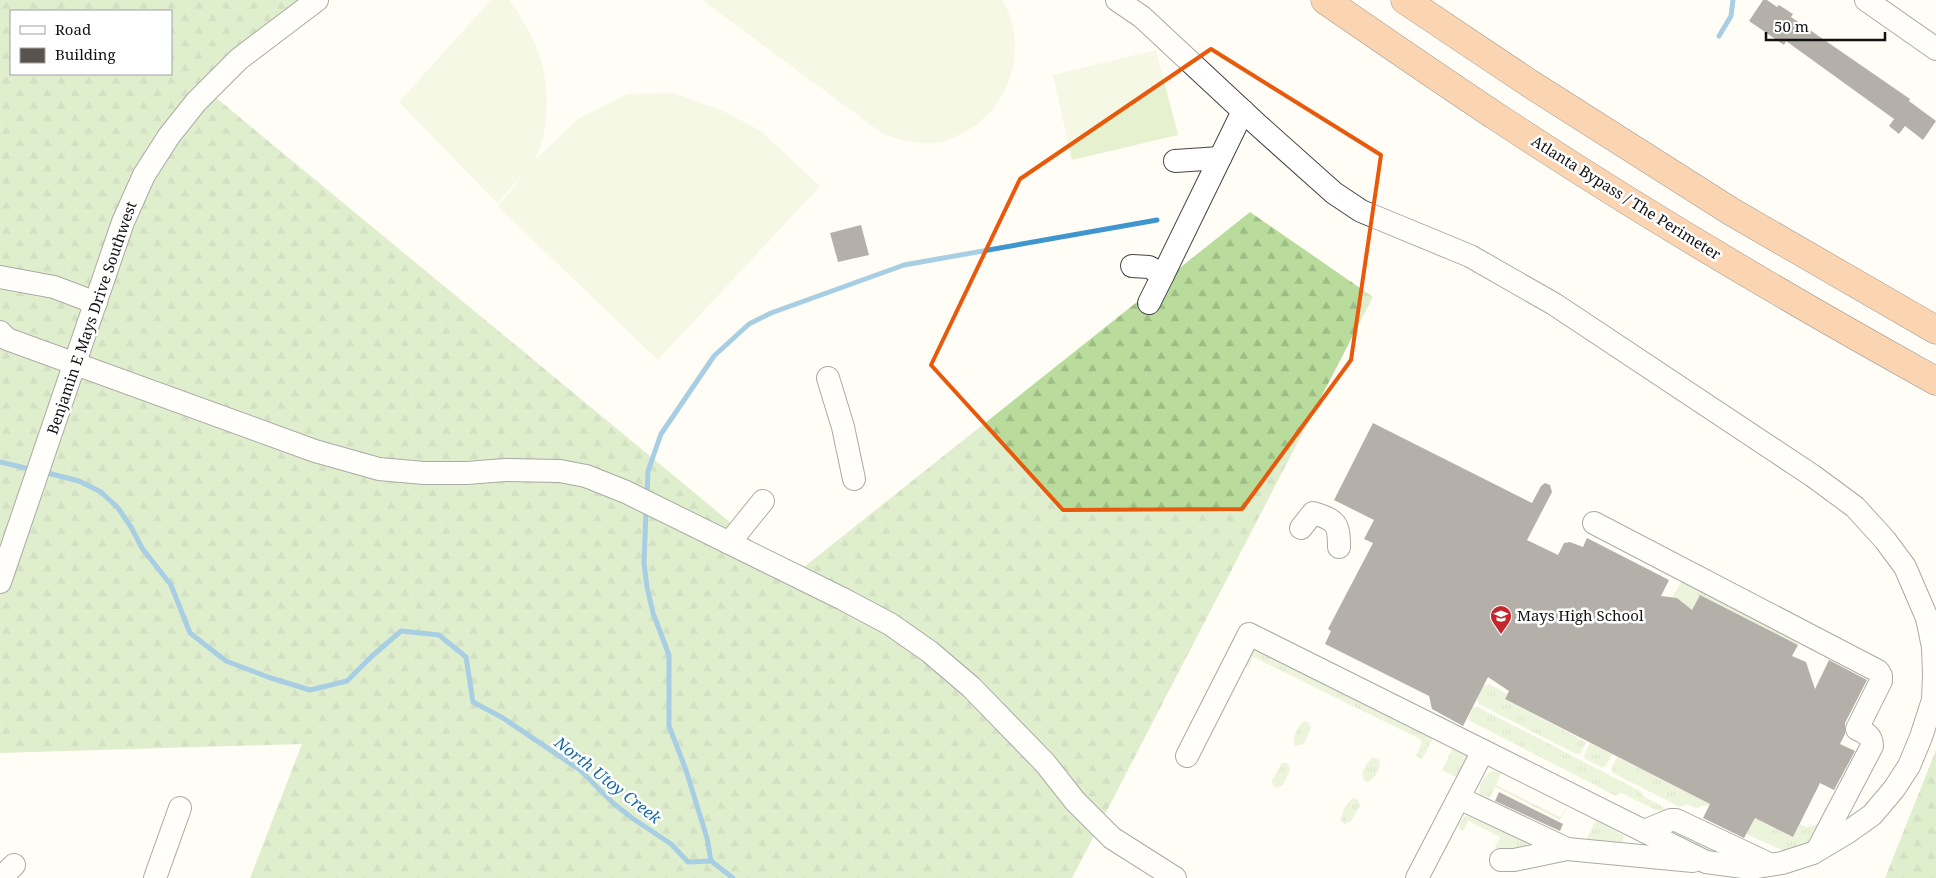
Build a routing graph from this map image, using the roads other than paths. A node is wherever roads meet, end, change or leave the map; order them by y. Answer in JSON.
{"nodes":[{"id":1,"x":317,"y":0,"type":"edge"},
{"id":2,"x":1118,"y":0,"type":"edge"},
{"id":3,"x":1325,"y":0,"type":"edge"},
{"id":4,"x":1405,"y":0,"type":"edge"},
{"id":5,"x":1867,"y":0,"type":"edge"},
{"id":6,"x":1936,"y":49,"type":"edge"},
{"id":7,"x":1242,"y":110,"type":"junction"},
{"id":8,"x":1220,"y":158,"type":"junction"},
{"id":9,"x":1175,"y":160,"type":"dead end"},
{"id":10,"x":1132,"y":266,"type":"dead end"},
{"id":11,"x":1163,"y":275,"type":"junction"},
{"id":12,"x":0,"y":277,"type":"edge"},
{"id":13,"x":96,"y":303,"type":"junction"},
{"id":14,"x":1148,"y":303,"type":"dead end"},
{"id":15,"x":1936,"y":330,"type":"edge"},
{"id":16,"x":0,"y":332,"type":"edge"},
{"id":17,"x":74,"y":364,"type":"junction"},
{"id":18,"x":828,"y":378,"type":"dead end"},
{"id":19,"x":1936,"y":381,"type":"edge"},
{"id":20,"x":854,"y":479,"type":"dead end"},
{"id":21,"x":763,"y":501,"type":"dead end"},
{"id":22,"x":1594,"y":522,"type":"dead end"},
{"id":23,"x":1301,"y":528,"type":"dead end"},
{"id":24,"x":729,"y":543,"type":"junction"},
{"id":25,"x":1339,"y":547,"type":"dead end"},
{"id":26,"x":0,"y":582,"type":"edge"},
{"id":27,"x":1482,"y":752,"type":"junction"},
{"id":28,"x":1188,"y":756,"type":"dead end"},
{"id":29,"x":1458,"y":798,"type":"junction"},
{"id":30,"x":180,"y":808,"type":"dead end"},
{"id":31,"x":1644,"y":831,"type":"junction"},
{"id":32,"x":1567,"y":849,"type":"junction"},
{"id":33,"x":1818,"y":849,"type":"junction"},
{"id":34,"x":1501,"y":860,"type":"dead end"},
{"id":35,"x":1706,"y":862,"type":"junction"},
{"id":36,"x":1770,"y":865,"type":"junction"},
{"id":37,"x":155,"y":878,"type":"edge"},
{"id":38,"x":1175,"y":878,"type":"edge"},
{"id":39,"x":1417,"y":878,"type":"edge"}],
"edges":[{"from":1,"to":13,"type":"street","name":"Benjamin E Mays Drive Southwest"},
{"from":2,"to":7,"type":"street"},
{"from":3,"to":19,"type":"highway","name":"Atlanta Bypass / The Perimeter"},
{"from":4,"to":15,"type":"highway"},
{"from":5,"to":6,"type":"street"},
{"from":7,"to":8,"type":"street"},
{"from":7,"to":33,"type":"street"},
{"from":8,"to":9,"type":"street"},
{"from":8,"to":11,"type":"street"},
{"from":10,"to":11,"type":"street"},
{"from":11,"to":14,"type":"street"},
{"from":12,"to":13,"type":"street"},
{"from":13,"to":17,"type":"street","name":"Benjamin E Mays Drive Southwest"},
{"from":16,"to":17,"type":"street"},
{"from":17,"to":24,"type":"street"},
{"from":17,"to":26,"type":"street","name":"Benjamin E Mays Drive Southwest"},
{"from":18,"to":20,"type":"street"},
{"from":21,"to":24,"type":"street"},
{"from":22,"to":33,"type":"street"},
{"from":23,"to":25,"type":"street"},
{"from":24,"to":38,"type":"street"},
{"from":27,"to":28,"type":"street"},
{"from":27,"to":29,"type":"street"},
{"from":27,"to":31,"type":"street"},
{"from":29,"to":32,"type":"street"},
{"from":29,"to":39,"type":"street"},
{"from":30,"to":37,"type":"street"},
{"from":31,"to":35,"type":"street"},
{"from":31,"to":36,"type":"street"},
{"from":32,"to":34,"type":"street"},
{"from":32,"to":35,"type":"street"},
{"from":33,"to":36,"type":"street"},
{"from":35,"to":36,"type":"street"}]}
